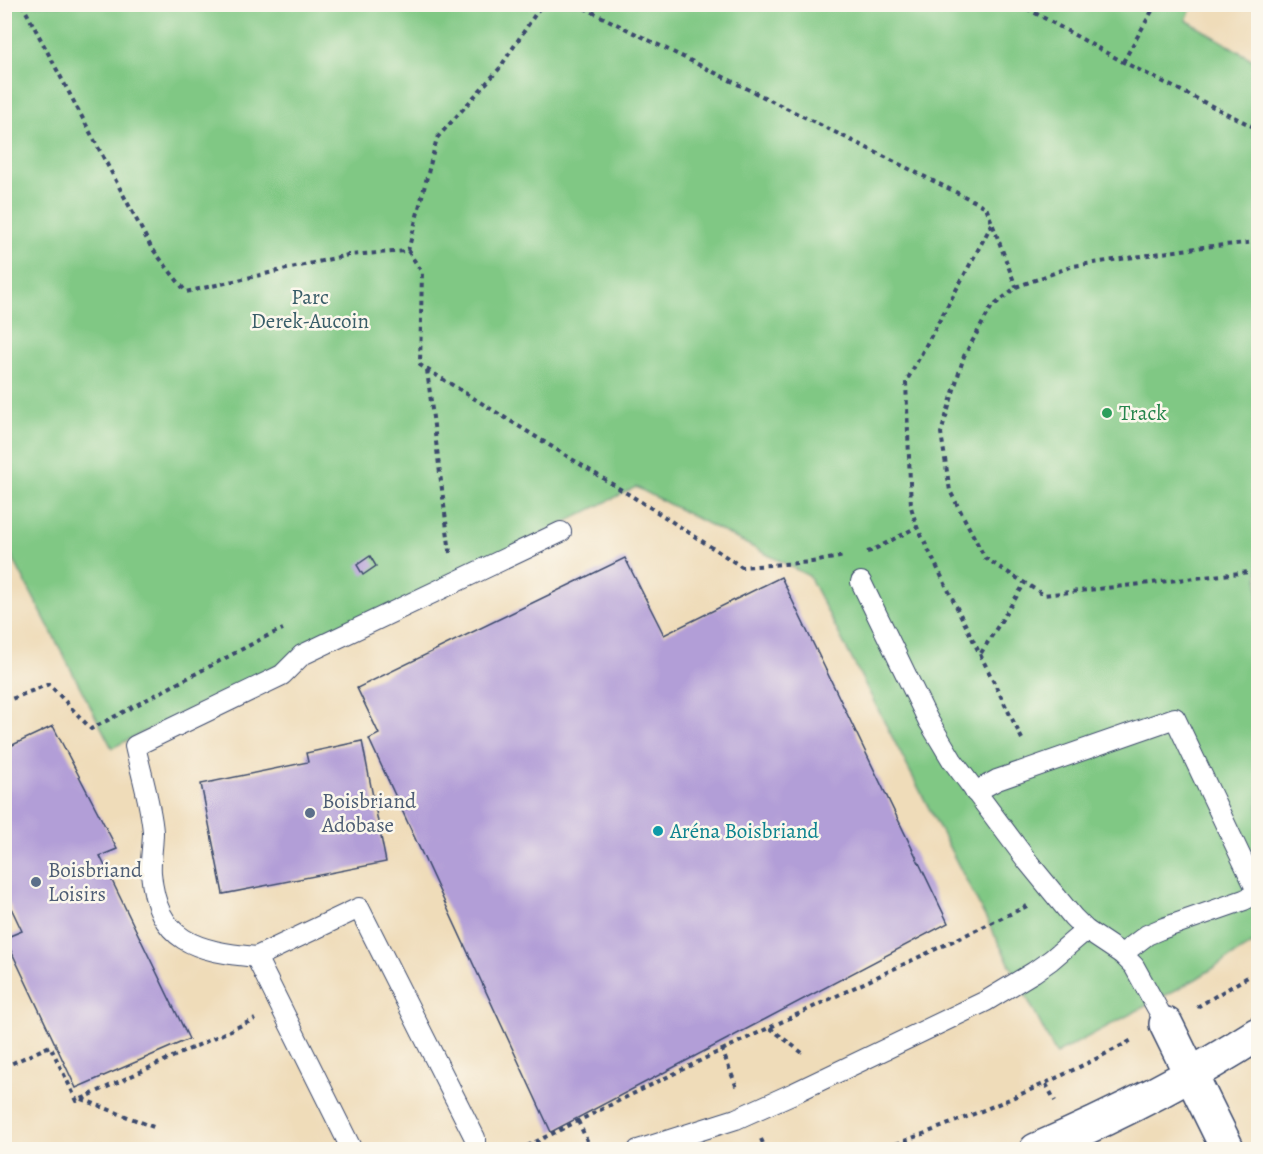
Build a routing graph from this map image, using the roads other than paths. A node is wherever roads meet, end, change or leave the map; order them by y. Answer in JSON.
{"nodes":[{"id":1,"x":561,"y":532,"type":"dead end"},
{"id":2,"x":861,"y":582,"type":"dead end"},
{"id":3,"x":975,"y":792,"type":"junction"},
{"id":4,"x":1086,"y":930,"type":"junction"},
{"id":5,"x":1122,"y":954,"type":"junction"},
{"id":6,"x":256,"y":957,"type":"junction"},
{"id":7,"x":1166,"y":1024,"type":"joint"},
{"id":8,"x":1258,"y":1034,"type":"edge"},
{"id":9,"x":1191,"y":1074,"type":"junction"},
{"id":10,"x":1073,"y":1142,"type":"edge"},
{"id":11,"x":352,"y":1149,"type":"edge"},
{"id":12,"x":475,"y":1149,"type":"edge"},
{"id":13,"x":638,"y":1149,"type":"edge"},
{"id":14,"x":1036,"y":1149,"type":"edge"},
{"id":15,"x":1228,"y":1149,"type":"edge"}],
"edges":[{"from":1,"to":6,"type":"lane"},
{"from":2,"to":3,"type":"lane"},
{"from":3,"to":4,"type":"lane"},
{"from":3,"to":5,"type":"lane"},
{"from":4,"to":5,"type":"lane"},
{"from":4,"to":13,"type":"lane"},
{"from":5,"to":7,"type":"lane"},
{"from":6,"to":11,"type":"lane"},
{"from":6,"to":12,"type":"lane"},
{"from":7,"to":9,"type":"street"},
{"from":8,"to":9,"type":"street"},
{"from":9,"to":10,"type":"street"},
{"from":9,"to":15,"type":"street"},
{"from":10,"to":14,"type":"street"}]}
